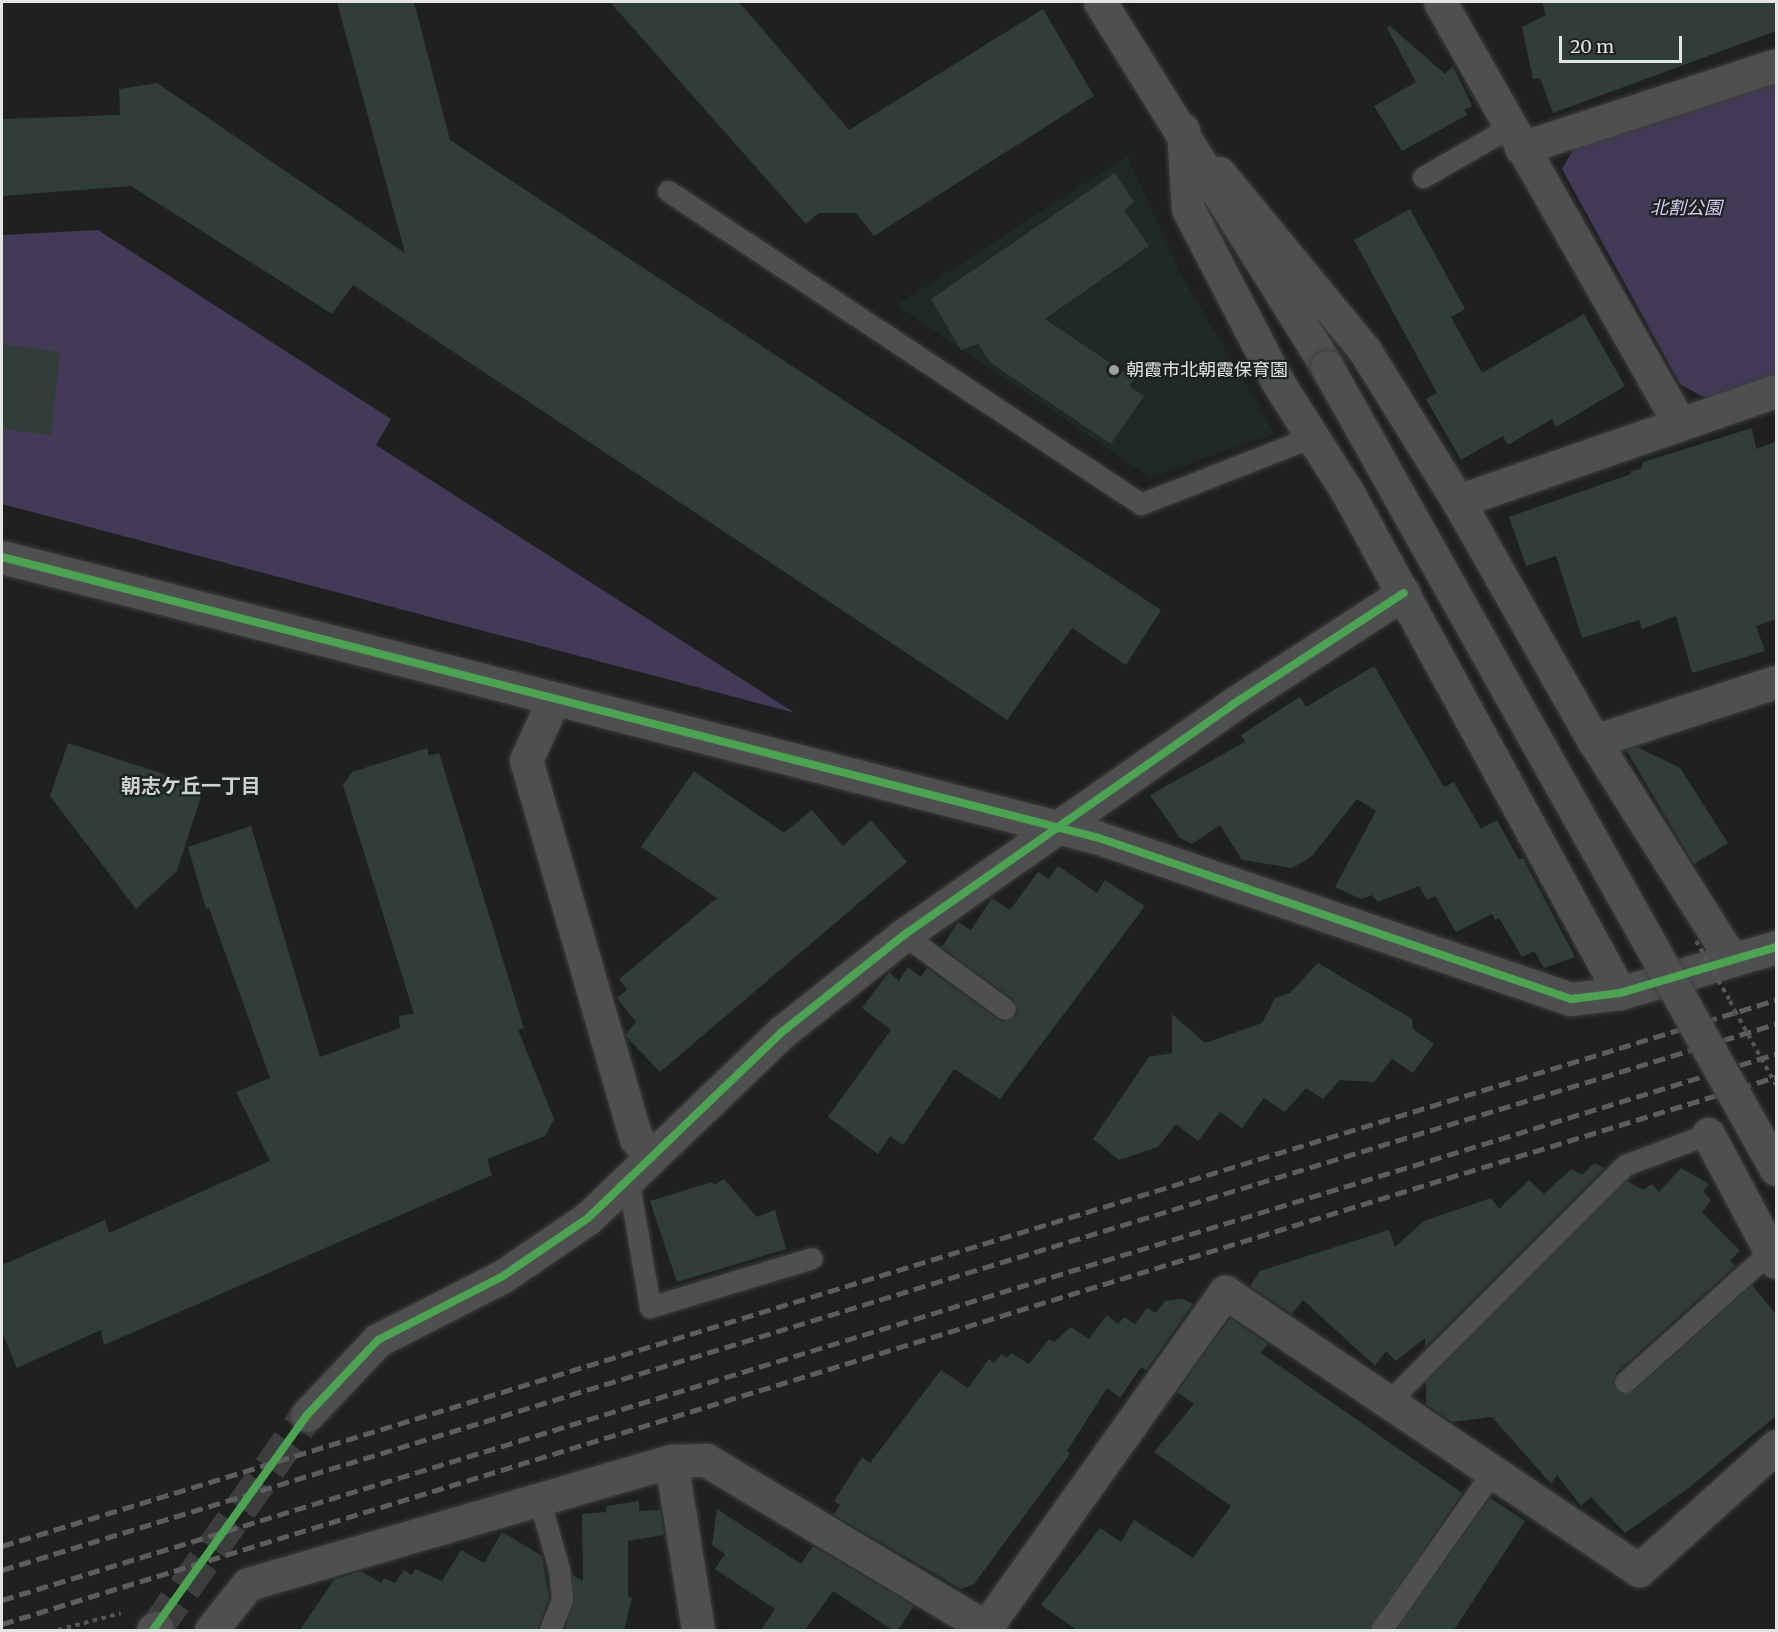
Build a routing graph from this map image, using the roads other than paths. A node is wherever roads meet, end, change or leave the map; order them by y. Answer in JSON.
{"nodes":[{"id":1,"x":1100,"y":2,"type":"edge"},
{"id":2,"x":1440,"y":2,"type":"edge"},
{"id":3,"x":1776,"y":65,"type":"edge"},
{"id":4,"x":1183,"y":130,"type":"junction"},
{"id":5,"x":1516,"y":137,"type":"junction"},
{"id":6,"x":1423,"y":177,"type":"dead end"},
{"id":7,"x":668,"y":191,"type":"dead end"},
{"id":8,"x":1776,"y":391,"type":"edge"},
{"id":9,"x":1679,"y":423,"type":"junction"},
{"id":10,"x":1312,"y":437,"type":"junction"},
{"id":11,"x":1458,"y":501,"type":"junction"},
{"id":12,"x":2,"y":557,"type":"edge"},
{"id":13,"x":1404,"y":593,"type":"junction"},
{"id":14,"x":1776,"y":682,"type":"edge"},
{"id":15,"x":554,"y":701,"type":"junction"},
{"id":16,"x":1594,"y":741,"type":"junction"},
{"id":17,"x":1056,"y":827,"type":"junction"},
{"id":18,"x":904,"y":935,"type":"junction"},
{"id":19,"x":1776,"y":946,"type":"edge"},
{"id":20,"x":1732,"y":960,"type":"junction"},
{"id":21,"x":1620,"y":993,"type":"junction"},
{"id":22,"x":1005,"y":1009,"type":"dead end"},
{"id":23,"x":1708,"y":1134,"type":"joint"},
{"id":24,"x":639,"y":1167,"type":"junction"},
{"id":25,"x":1776,"y":1170,"type":"edge"},
{"id":26,"x":1765,"y":1212,"type":"edge"},
{"id":27,"x":1774,"y":1257,"type":"edge"},
{"id":28,"x":812,"y":1258,"type":"dead end"},
{"id":29,"x":1625,"y":1382,"type":"dead end"},
{"id":30,"x":1390,"y":1400,"type":"junction"},
{"id":31,"x":307,"y":1415,"type":"tunnel mouth"},
{"id":32,"x":1776,"y":1446,"type":"edge"},
{"id":33,"x":671,"y":1461,"type":"junction"},
{"id":34,"x":1494,"y":1470,"type":"junction"},
{"id":35,"x":539,"y":1499,"type":"junction"},
{"id":36,"x":988,"y":1629,"type":"edge"},
{"id":37,"x":211,"y":1630,"type":"edge"},
{"id":38,"x":550,"y":1630,"type":"edge"},
{"id":39,"x":698,"y":1630,"type":"edge"},
{"id":40,"x":1381,"y":1630,"type":"edge"}],
"edges":[{"from":1,"to":4,"type":"street"},
{"from":2,"to":5,"type":"street"},
{"from":3,"to":5,"type":"street"},
{"from":4,"to":10,"type":"street"},
{"from":4,"to":11,"type":"street"},
{"from":4,"to":25,"type":"street","bridge":true},
{"from":5,"to":6,"type":"lane"},
{"from":5,"to":9,"type":"street"},
{"from":7,"to":10,"type":"lane"},
{"from":8,"to":9,"type":"street"},
{"from":9,"to":11,"type":"street"},
{"from":10,"to":13,"type":"street"},
{"from":11,"to":16,"type":"street"},
{"from":12,"to":15,"type":"street"},
{"from":13,"to":17,"type":"street"},
{"from":13,"to":21,"type":"street"},
{"from":14,"to":16,"type":"street"},
{"from":15,"to":17,"type":"street"},
{"from":15,"to":24,"type":"street"},
{"from":16,"to":20,"type":"street"},
{"from":17,"to":18,"type":"street"},
{"from":17,"to":21,"type":"street"},
{"from":18,"to":22,"type":"lane"},
{"from":18,"to":24,"type":"street"},
{"from":19,"to":20,"type":"street"},
{"from":20,"to":21,"type":"street"},
{"from":23,"to":26,"type":"street"},
{"from":23,"to":30,"type":"lane"},
{"from":24,"to":28,"type":"lane"},
{"from":24,"to":31,"type":"street"},
{"from":26,"to":27,"type":"street"},
{"from":27,"to":29,"type":"lane"},
{"from":30,"to":34,"type":"street"},
{"from":30,"to":36,"type":"street"},
{"from":32,"to":34,"type":"street"},
{"from":33,"to":35,"type":"street"},
{"from":33,"to":36,"type":"street"},
{"from":33,"to":39,"type":"street"},
{"from":34,"to":40,"type":"lane"},
{"from":35,"to":37,"type":"street"},
{"from":35,"to":38,"type":"lane"}]}
